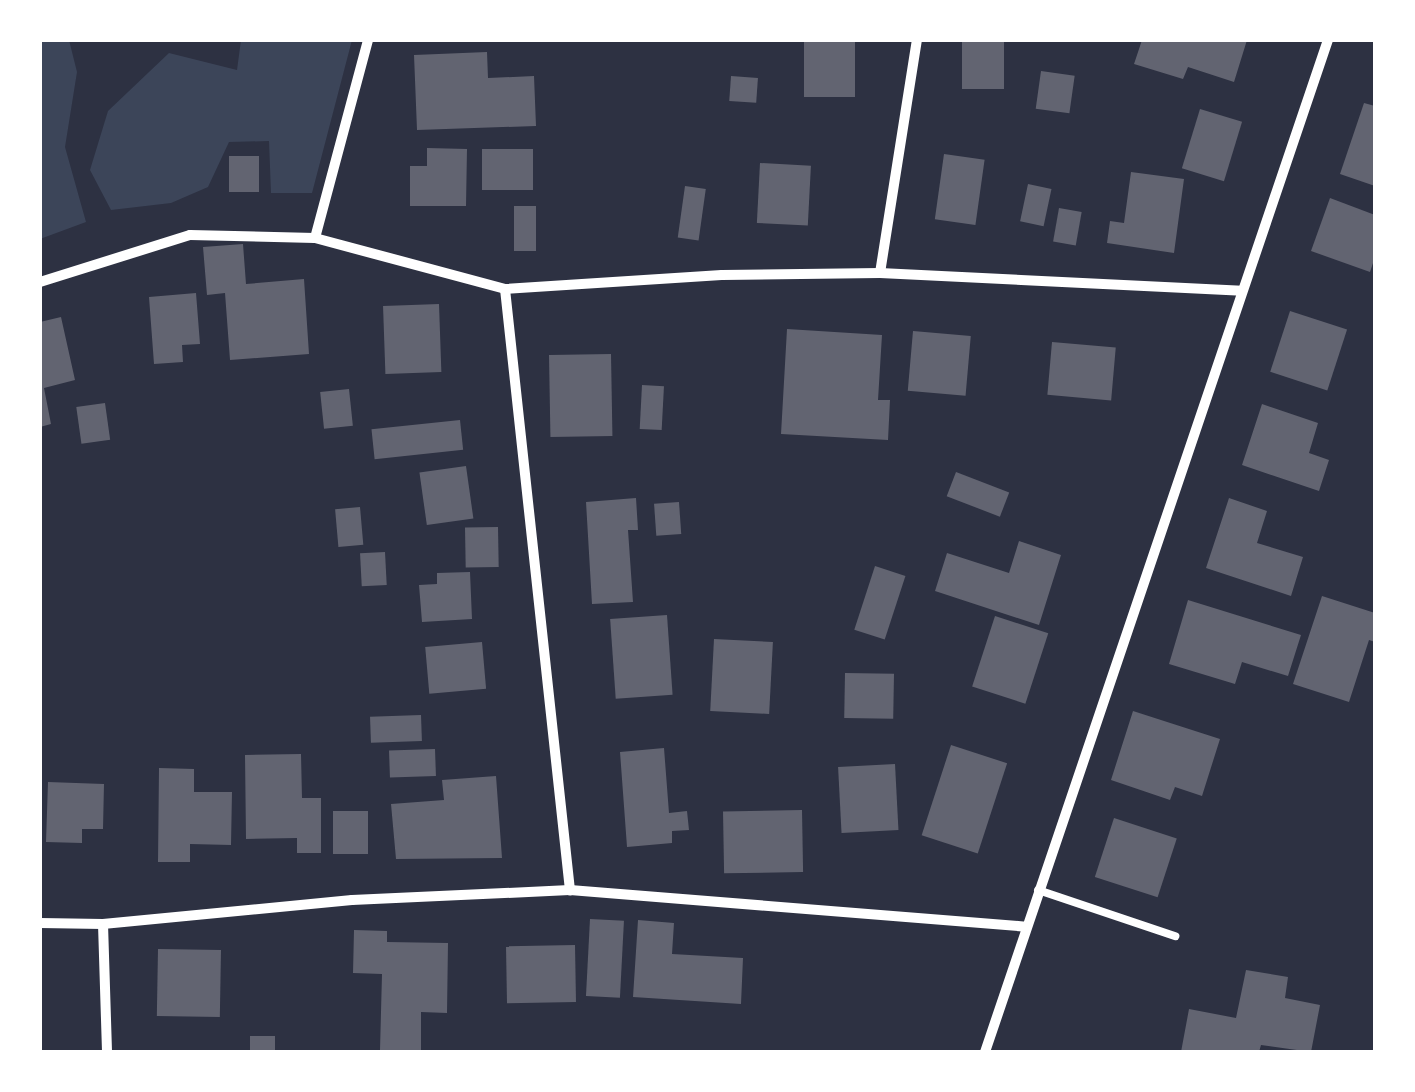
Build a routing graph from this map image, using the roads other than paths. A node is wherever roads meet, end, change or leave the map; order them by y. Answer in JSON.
{"nodes":[{"id":1,"x":368,"y":40,"type":"edge"},
{"id":2,"x":918,"y":40,"type":"edge"},
{"id":3,"x":1328,"y":40,"type":"edge"},
{"id":4,"x":315,"y":238,"type":"junction"},
{"id":5,"x":880,"y":272,"type":"junction"},
{"id":6,"x":40,"y":282,"type":"edge"},
{"id":7,"x":505,"y":290,"type":"junction"},
{"id":8,"x":1242,"y":291,"type":"junction"},
{"id":9,"x":570,"y":890,"type":"junction"},
{"id":10,"x":1038,"y":890,"type":"junction"},
{"id":11,"x":40,"y":922,"type":"edge"},
{"id":12,"x":103,"y":924,"type":"junction"},
{"id":13,"x":1026,"y":926,"type":"junction"},
{"id":14,"x":1175,"y":936,"type":"dead end"},
{"id":15,"x":106,"y":1052,"type":"edge"},
{"id":16,"x":985,"y":1052,"type":"edge"}],
"edges":[{"from":1,"to":4,"type":"street"},
{"from":2,"to":5,"type":"street"},
{"from":3,"to":8,"type":"street"},
{"from":4,"to":6,"type":"street"},
{"from":4,"to":7,"type":"street"},
{"from":5,"to":7,"type":"street"},
{"from":5,"to":8,"type":"street"},
{"from":7,"to":9,"type":"street"},
{"from":8,"to":10,"type":"street"},
{"from":9,"to":12,"type":"street"},
{"from":9,"to":13,"type":"street"},
{"from":10,"to":13,"type":"street"},
{"from":10,"to":14,"type":"lane"},
{"from":11,"to":12,"type":"street"},
{"from":12,"to":15,"type":"street"},
{"from":13,"to":16,"type":"street"}]}
